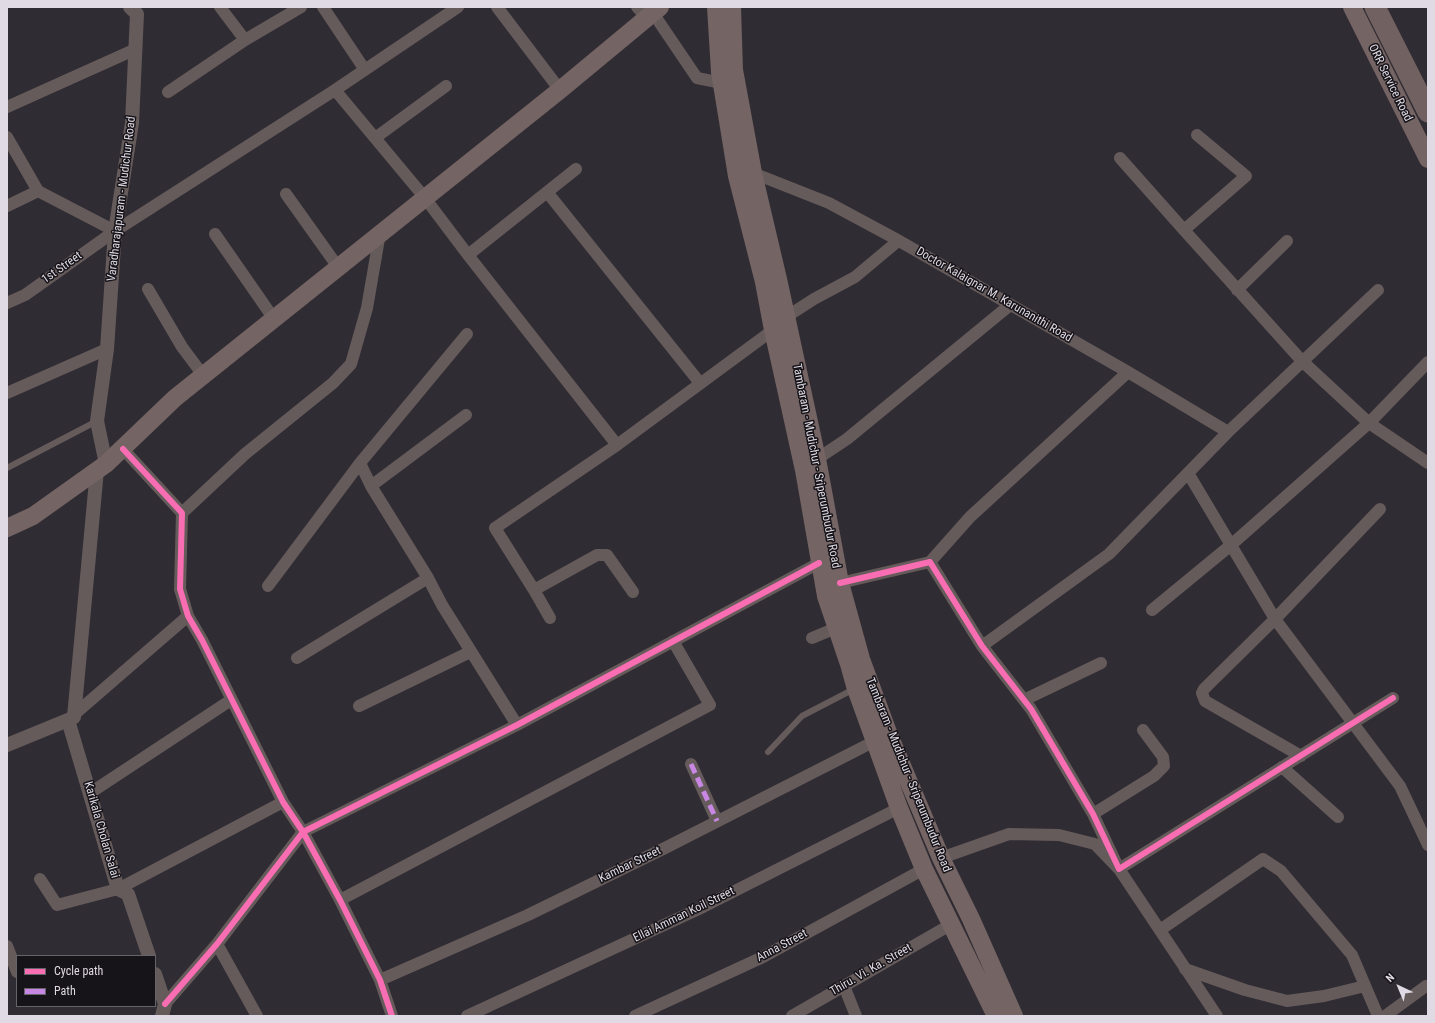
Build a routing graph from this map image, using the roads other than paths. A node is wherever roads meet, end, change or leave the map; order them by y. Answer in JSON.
{"nodes":[{"id":1,"x":220,"y":7,"type":"edge"},
{"id":2,"x":301,"y":7,"type":"edge"},
{"id":3,"x":323,"y":7,"type":"edge"},
{"id":4,"x":458,"y":7,"type":"edge"},
{"id":5,"x":497,"y":7,"type":"edge"},
{"id":6,"x":716,"y":7,"type":"edge"},
{"id":7,"x":732,"y":7,"type":"edge"},
{"id":8,"x":1352,"y":7,"type":"edge"},
{"id":9,"x":1376,"y":7,"type":"edge"},
{"id":10,"x":135,"y":9,"type":"edge"},
{"id":11,"x":649,"y":11,"type":"edge"},
{"id":12,"x":245,"y":40,"type":"junction"},
{"id":13,"x":136,"y":49,"type":"junction"},
{"id":14,"x":365,"y":70,"type":"junction"},
{"id":15,"x":722,"y":83,"type":"junction"},
{"id":16,"x":446,"y":86,"type":"dead end"},
{"id":17,"x":335,"y":90,"type":"junction"},
{"id":18,"x":560,"y":90,"type":"junction"},
{"id":19,"x":168,"y":92,"type":"dead end"},
{"id":20,"x":7,"y":107,"type":"edge"},
{"id":21,"x":1428,"y":112,"type":"edge"},
{"id":22,"x":1197,"y":135,"type":"dead end"},
{"id":23,"x":7,"y":137,"type":"edge"},
{"id":24,"x":375,"y":138,"type":"junction"},
{"id":25,"x":1120,"y":158,"type":"dead end"},
{"id":26,"x":1428,"y":159,"type":"edge"},
{"id":27,"x":576,"y":169,"type":"dead end"},
{"id":28,"x":745,"y":174,"type":"junction"},
{"id":29,"x":38,"y":192,"type":"junction"},
{"id":30,"x":547,"y":192,"type":"junction"},
{"id":31,"x":286,"y":194,"type":"dead end"},
{"id":32,"x":425,"y":198,"type":"junction"},
{"id":33,"x":7,"y":206,"type":"edge"},
{"id":34,"x":1184,"y":230,"type":"junction"},
{"id":35,"x":116,"y":231,"type":"junction"},
{"id":36,"x":380,"y":233,"type":"junction"},
{"id":37,"x":215,"y":234,"type":"dead end"},
{"id":38,"x":898,"y":241,"type":"junction"},
{"id":39,"x":1287,"y":241,"type":"dead end"},
{"id":40,"x":468,"y":255,"type":"junction"},
{"id":41,"x":338,"y":267,"type":"junction"},
{"id":42,"x":148,"y":289,"type":"dead end"},
{"id":43,"x":1237,"y":290,"type":"junction"},
{"id":44,"x":1378,"y":290,"type":"dead end"},
{"id":45,"x":7,"y":303,"type":"edge"},
{"id":46,"x":1010,"y":305,"type":"junction"},
{"id":47,"x":786,"y":317,"type":"junction"},
{"id":48,"x":274,"y":318,"type":"junction"},
{"id":49,"x":773,"y":330,"type":"junction"},
{"id":50,"x":467,"y":334,"type":"dead end"},
{"id":51,"x":107,"y":349,"type":"junction"},
{"id":52,"x":1302,"y":361,"type":"junction"},
{"id":53,"x":1428,"y":362,"type":"edge"},
{"id":54,"x":1128,"y":372,"type":"junction"},
{"id":55,"x":203,"y":375,"type":"junction"},
{"id":56,"x":700,"y":383,"type":"junction"},
{"id":57,"x":7,"y":393,"type":"edge"},
{"id":58,"x":466,"y":415,"type":"dead end"},
{"id":59,"x":97,"y":420,"type":"junction"},
{"id":60,"x":1370,"y":423,"type":"junction"},
{"id":61,"x":1228,"y":432,"type":"junction"},
{"id":62,"x":617,"y":445,"type":"junction"},
{"id":63,"x":124,"y":449,"type":"junction"},
{"id":64,"x":817,"y":459,"type":"junction"},
{"id":65,"x":360,"y":463,"type":"junction"},
{"id":66,"x":1428,"y":463,"type":"edge"},
{"id":67,"x":102,"y":467,"type":"junction"},
{"id":68,"x":7,"y":468,"type":"edge"},
{"id":69,"x":1188,"y":473,"type":"junction"},
{"id":70,"x":371,"y":486,"type":"junction"},
{"id":71,"x":1380,"y":509,"type":"dead end"},
{"id":72,"x":182,"y":513,"type":"junction"},
{"id":73,"x":7,"y":528,"type":"edge"},
{"id":74,"x":1231,"y":545,"type":"junction"},
{"id":75,"x":930,"y":562,"type":"junction"},
{"id":76,"x":819,"y":563,"type":"junction"},
{"id":77,"x":428,"y":578,"type":"junction"},
{"id":78,"x":840,"y":583,"type":"junction"},
{"id":79,"x":268,"y":586,"type":"dead end"},
{"id":80,"x":534,"y":590,"type":"junction"},
{"id":81,"x":633,"y":592,"type":"dead end"},
{"id":82,"x":1152,"y":610,"type":"dead end"},
{"id":83,"x":188,"y":616,"type":"junction"},
{"id":84,"x":550,"y":618,"type":"dead end"},
{"id":85,"x":1275,"y":619,"type":"junction"},
{"id":86,"x":836,"y":628,"type":"junction"},
{"id":87,"x":812,"y":638,"type":"dead end"},
{"id":88,"x":674,"y":641,"type":"junction"},
{"id":89,"x":982,"y":646,"type":"junction"},
{"id":90,"x":470,"y":652,"type":"junction"},
{"id":91,"x":297,"y":658,"type":"dead end"},
{"id":92,"x":1101,"y":663,"type":"dead end"},
{"id":93,"x":856,"y":689,"type":"junction"},
{"id":94,"x":1393,"y":698,"type":"dead end"},
{"id":95,"x":231,"y":700,"type":"junction"},
{"id":96,"x":1024,"y":700,"type":"junction"},
{"id":97,"x":359,"y":706,"type":"dead end"},
{"id":98,"x":71,"y":718,"type":"junction"},
{"id":99,"x":1353,"y":723,"type":"junction"},
{"id":100,"x":516,"y":725,"type":"junction"},
{"id":101,"x":1143,"y":730,"type":"dead end"},
{"id":102,"x":875,"y":741,"type":"junction"},
{"id":103,"x":7,"y":745,"type":"edge"},
{"id":104,"x":768,"y":752,"type":"dead end"},
{"id":105,"x":1301,"y":756,"type":"junction"},
{"id":106,"x":691,"y":764,"type":"dead end"},
{"id":107,"x":1282,"y":767,"type":"junction"},
{"id":108,"x":90,"y":793,"type":"junction"},
{"id":109,"x":283,"y":802,"type":"junction"},
{"id":110,"x":899,"y":808,"type":"junction"},
{"id":111,"x":1093,"y":814,"type":"junction"},
{"id":112,"x":1338,"y":817,"type":"dead end"},
{"id":113,"x":717,"y":821,"type":"junction"},
{"id":114,"x":303,"y":832,"type":"junction"},
{"id":115,"x":1428,"y":845,"type":"edge"},
{"id":116,"x":941,"y":858,"type":"junction"},
{"id":117,"x":924,"y":869,"type":"junction"},
{"id":118,"x":1119,"y":869,"type":"junction"},
{"id":119,"x":40,"y":879,"type":"dead end"},
{"id":120,"x":118,"y":889,"type":"junction"},
{"id":121,"x":340,"y":900,"type":"junction"},
{"id":122,"x":950,"y":925,"type":"junction"},
{"id":123,"x":1160,"y":930,"type":"junction"},
{"id":124,"x":217,"y":944,"type":"junction"},
{"id":125,"x":7,"y":946,"type":"edge"},
{"id":126,"x":149,"y":955,"type":"edge"},
{"id":127,"x":16,"y":969,"type":"edge"},
{"id":128,"x":1185,"y":970,"type":"junction"},
{"id":129,"x":156,"y":978,"type":"edge"},
{"id":130,"x":380,"y":980,"type":"junction"},
{"id":131,"x":844,"y":986,"type":"junction"},
{"id":132,"x":1365,"y":986,"type":"junction"},
{"id":133,"x":1428,"y":986,"type":"edge"},
{"id":134,"x":164,"y":1010,"type":"edge"},
{"id":135,"x":257,"y":1016,"type":"edge"},
{"id":136,"x":392,"y":1016,"type":"edge"},
{"id":137,"x":467,"y":1016,"type":"edge"},
{"id":138,"x":635,"y":1016,"type":"edge"},
{"id":139,"x":792,"y":1016,"type":"edge"},
{"id":140,"x":856,"y":1016,"type":"edge"},
{"id":141,"x":996,"y":1016,"type":"edge"},
{"id":142,"x":1014,"y":1016,"type":"edge"},
{"id":143,"x":1217,"y":1016,"type":"edge"},
{"id":144,"x":1378,"y":1016,"type":"edge"},
{"id":145,"x":1384,"y":1016,"type":"edge"}],
"edges":[{"from":1,"to":12,"type":"street"},
{"from":2,"to":12,"type":"street"},
{"from":3,"to":14,"type":"street"},
{"from":4,"to":14,"type":"street","name":"1st Street"},
{"from":5,"to":18,"type":"street"},
{"from":6,"to":15,"type":"main road","name":"Tambaram - Mudichur - Sriperumbudur Road"},
{"from":7,"to":28,"type":"main road","name":"Tambaram - Mudichur - Sriperumbudur Road"},
{"from":8,"to":26,"type":"main road","name":"ORR Service Road"},
{"from":9,"to":21,"type":"highway"},
{"from":10,"to":13,"type":"street","name":"Varadharajapuram - Mudichur Road"},
{"from":11,"to":15,"type":"street"},
{"from":11,"to":18,"type":"main road"},
{"from":12,"to":19,"type":"street"},
{"from":13,"to":20,"type":"street"},
{"from":13,"to":35,"type":"street","name":"Varadharajapuram - Mudichur Road"},
{"from":14,"to":17,"type":"street","name":"1st Street"},
{"from":15,"to":28,"type":"main road","name":"Tambaram - Mudichur - Sriperumbudur Road"},
{"from":16,"to":24,"type":"street"},
{"from":17,"to":24,"type":"street"},
{"from":17,"to":35,"type":"street","name":"1st Street"},
{"from":18,"to":32,"type":"main road"},
{"from":22,"to":34,"type":"street"},
{"from":23,"to":29,"type":"street"},
{"from":24,"to":32,"type":"street"},
{"from":25,"to":34,"type":"street"},
{"from":27,"to":30,"type":"street"},
{"from":28,"to":38,"type":"street","name":"Doctor Kalaignar M. Karunanithi Road"},
{"from":28,"to":47,"type":"main road","name":"Tambaram - Mudichur - Sriperumbudur Road"},
{"from":28,"to":49,"type":"main road","name":"Tambaram - Mudichur - Sriperumbudur Road"},
{"from":29,"to":33,"type":"street"},
{"from":29,"to":35,"type":"street"},
{"from":30,"to":40,"type":"street"},
{"from":30,"to":56,"type":"street"},
{"from":31,"to":41,"type":"street"},
{"from":32,"to":36,"type":"main road"},
{"from":32,"to":40,"type":"street"},
{"from":34,"to":43,"type":"street"},
{"from":35,"to":45,"type":"street","name":"1st Street"},
{"from":35,"to":51,"type":"street","name":"Varadharajapuram - Mudichur Road"},
{"from":36,"to":41,"type":"main road"},
{"from":36,"to":72,"type":"street"},
{"from":37,"to":48,"type":"street"},
{"from":38,"to":46,"type":"street","name":"Doctor Kalaignar M. Karunanithi Road"},
{"from":38,"to":47,"type":"street"},
{"from":39,"to":43,"type":"street"},
{"from":40,"to":62,"type":"street"},
{"from":41,"to":48,"type":"main road"},
{"from":42,"to":55,"type":"street"},
{"from":43,"to":52,"type":"street"},
{"from":44,"to":52,"type":"street"},
{"from":46,"to":54,"type":"street","name":"Doctor Kalaignar M. Karunanithi Road"},
{"from":46,"to":64,"type":"street"},
{"from":47,"to":64,"type":"main road","name":"Tambaram - Mudichur - Sriperumbudur Road"},
{"from":48,"to":55,"type":"main road"},
{"from":49,"to":56,"type":"street"},
{"from":49,"to":76,"type":"main road","name":"Tambaram - Mudichur - Sriperumbudur Road"},
{"from":50,"to":65,"type":"street"},
{"from":51,"to":57,"type":"street"},
{"from":51,"to":59,"type":"street","name":"Varadharajapuram - Mudichur Road"},
{"from":52,"to":60,"type":"street"},
{"from":52,"to":61,"type":"street"},
{"from":53,"to":60,"type":"street"},
{"from":54,"to":61,"type":"street","name":"Doctor Kalaignar M. Karunanithi Road"},
{"from":54,"to":75,"type":"street"},
{"from":55,"to":63,"type":"main road"},
{"from":56,"to":62,"type":"street"},
{"from":58,"to":70,"type":"street"},
{"from":59,"to":67,"type":"street","name":"Varadharajapuram - Mudichur Road"},
{"from":59,"to":68,"type":"lane"},
{"from":60,"to":66,"type":"street"},
{"from":60,"to":74,"type":"street"},
{"from":61,"to":69,"type":"street"},
{"from":62,"to":80,"type":"street"},
{"from":63,"to":67,"type":"main road"},
{"from":63,"to":72,"type":"street"},
{"from":64,"to":78,"type":"main road","name":"Tambaram - Mudichur - Sriperumbudur Road"},
{"from":65,"to":70,"type":"street"},
{"from":65,"to":79,"type":"street"},
{"from":67,"to":73,"type":"main road"},
{"from":67,"to":98,"type":"street","name":"Karikala Cholan Salai"},
{"from":69,"to":74,"type":"street"},
{"from":69,"to":89,"type":"street"},
{"from":70,"to":77,"type":"street"},
{"from":71,"to":85,"type":"street"},
{"from":72,"to":83,"type":"street"},
{"from":74,"to":82,"type":"street"},
{"from":74,"to":85,"type":"street"},
{"from":75,"to":78,"type":"street"},
{"from":75,"to":89,"type":"street"},
{"from":76,"to":86,"type":"main road","name":"Tambaram - Mudichur - Sriperumbudur Road"},
{"from":76,"to":88,"type":"street"},
{"from":77,"to":90,"type":"street"},
{"from":77,"to":91,"type":"street"},
{"from":78,"to":116,"type":"main road","name":"Tambaram - Mudichur - Sriperumbudur Road"},
{"from":80,"to":81,"type":"street"},
{"from":80,"to":84,"type":"street"},
{"from":83,"to":95,"type":"street"},
{"from":83,"to":98,"type":"street"},
{"from":85,"to":99,"type":"street"},
{"from":85,"to":105,"type":"street"},
{"from":86,"to":87,"type":"street"},
{"from":86,"to":93,"type":"main road","name":"Tambaram - Mudichur - Sriperumbudur Road"},
{"from":88,"to":100,"type":"street"},
{"from":88,"to":121,"type":"street"},
{"from":89,"to":96,"type":"street"},
{"from":90,"to":97,"type":"street"},
{"from":90,"to":100,"type":"street"},
{"from":92,"to":96,"type":"street"},
{"from":93,"to":102,"type":"main road","name":"Tambaram - Mudichur - Sriperumbudur Road"},
{"from":93,"to":104,"type":"lane"},
{"from":94,"to":99,"type":"street"},
{"from":95,"to":108,"type":"street"},
{"from":95,"to":109,"type":"street"},
{"from":96,"to":111,"type":"street"},
{"from":98,"to":103,"type":"street"},
{"from":98,"to":108,"type":"street","name":"Karikala Cholan Salai"},
{"from":99,"to":105,"type":"street"},
{"from":99,"to":115,"type":"street"},
{"from":100,"to":114,"type":"street"},
{"from":101,"to":111,"type":"street"},
{"from":102,"to":110,"type":"main road","name":"Tambaram - Mudichur - Sriperumbudur Road"},
{"from":102,"to":113,"type":"street","name":"Kambar Street"},
{"from":105,"to":107,"type":"street"},
{"from":106,"to":113,"type":"street"},
{"from":107,"to":112,"type":"street"},
{"from":107,"to":118,"type":"street"},
{"from":108,"to":120,"type":"street","name":"Karikala Cholan Salai"},
{"from":109,"to":114,"type":"street"},
{"from":109,"to":120,"type":"street"},
{"from":110,"to":117,"type":"main road","name":"Tambaram - Mudichur - Sriperumbudur Road"},
{"from":110,"to":137,"type":"street","name":"Ellai Amman Koil Street"},
{"from":111,"to":118,"type":"street"},
{"from":113,"to":130,"type":"street","name":"Kambar Street"},
{"from":114,"to":121,"type":"street"},
{"from":114,"to":124,"type":"street"},
{"from":116,"to":117,"type":"main road"},
{"from":116,"to":118,"type":"street"},
{"from":116,"to":142,"type":"main road","name":"Tambaram - Mudichur - Sriperumbudur Road"},
{"from":117,"to":122,"type":"main road","name":"Tambaram - Mudichur - Sriperumbudur Road"},
{"from":117,"to":138,"type":"street","name":"Anna Street"},
{"from":118,"to":123,"type":"street"},
{"from":119,"to":120,"type":"street"},
{"from":120,"to":126,"type":"street","name":"Karikala Cholan Salai"},
{"from":121,"to":130,"type":"street"},
{"from":122,"to":131,"type":"street","name":"Thiru. Vi. Ka. Street"},
{"from":122,"to":141,"type":"main road","name":"Tambaram - Mudichur - Sriperumbudur Road"},
{"from":123,"to":128,"type":"street"},
{"from":123,"to":132,"type":"street"},
{"from":124,"to":134,"type":"street"},
{"from":124,"to":135,"type":"street"},
{"from":125,"to":127,"type":"street"},
{"from":128,"to":132,"type":"street"},
{"from":128,"to":143,"type":"street"},
{"from":129,"to":134,"type":"street"},
{"from":130,"to":136,"type":"street"},
{"from":131,"to":139,"type":"street","name":"Thiru. Vi. Ka. Street"},
{"from":131,"to":140,"type":"street"},
{"from":132,"to":144,"type":"street"},
{"from":133,"to":145,"type":"street"}]}
